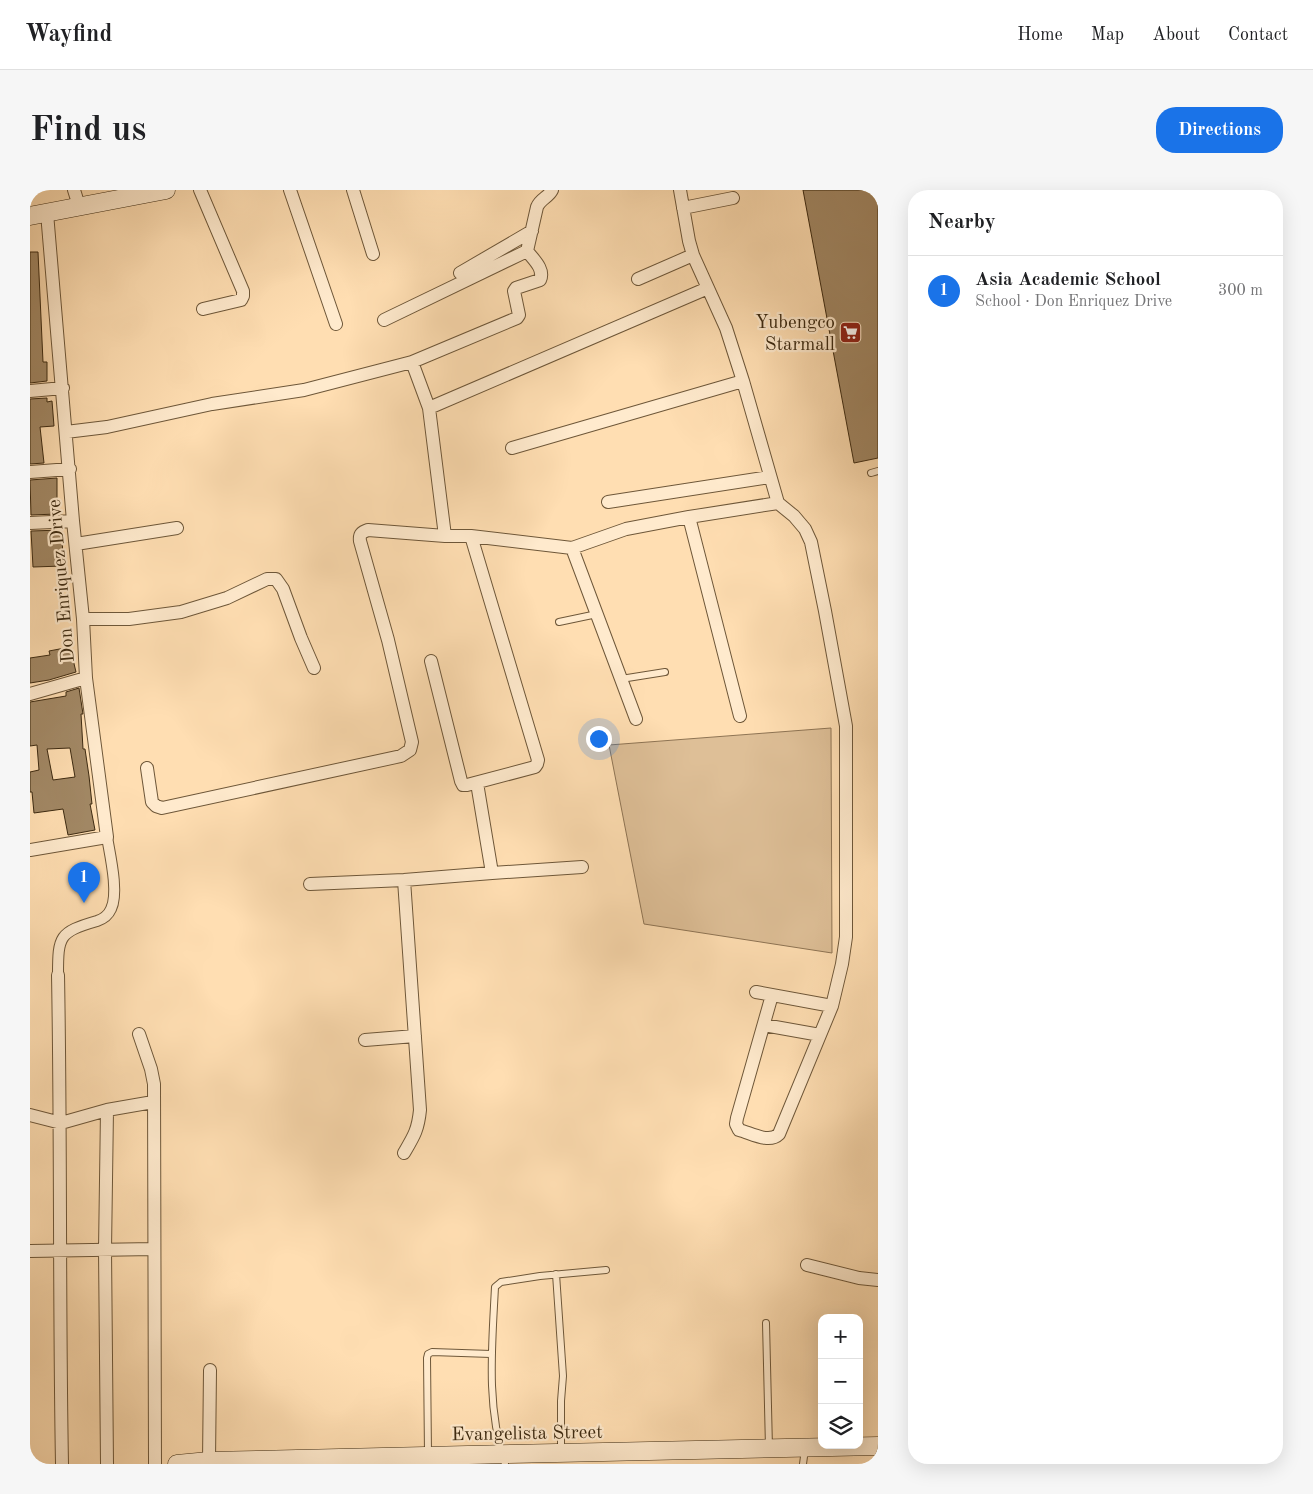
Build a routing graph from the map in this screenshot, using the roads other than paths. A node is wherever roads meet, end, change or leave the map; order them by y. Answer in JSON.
{"nodes":[{"id":1,"x":166,"y":190,"type":"edge"},
{"id":2,"x":200,"y":190,"type":"edge"},
{"id":3,"x":290,"y":190,"type":"edge"},
{"id":4,"x":352,"y":190,"type":"edge"},
{"id":5,"x":552,"y":190,"type":"edge"},
{"id":6,"x":680,"y":190,"type":"edge"},
{"id":7,"x":77,"y":198,"type":"edge"},
{"id":8,"x":733,"y":198,"type":"dead end"},
{"id":9,"x":683,"y":208,"type":"junction"},
{"id":10,"x":48,"y":213,"type":"junction"},
{"id":11,"x":30,"y":216,"type":"edge"},
{"id":12,"x":532,"y":231,"type":"junction"},
{"id":13,"x":527,"y":251,"type":"junction"},
{"id":14,"x":373,"y":254,"type":"dead end"},
{"id":15,"x":694,"y":255,"type":"junction"},
{"id":16,"x":460,"y":273,"type":"dead end"},
{"id":17,"x":638,"y":279,"type":"dead end"},
{"id":18,"x":708,"y":288,"type":"junction"},
{"id":19,"x":204,"y":309,"type":"dead end"},
{"id":20,"x":384,"y":320,"type":"dead end"},
{"id":21,"x":336,"y":324,"type":"dead end"},
{"id":22,"x":412,"y":362,"type":"junction"},
{"id":23,"x":743,"y":381,"type":"junction"},
{"id":24,"x":63,"y":388,"type":"junction"},
{"id":25,"x":30,"y":391,"type":"edge"},
{"id":26,"x":429,"y":408,"type":"junction"},
{"id":27,"x":66,"y":432,"type":"junction"},
{"id":28,"x":512,"y":448,"type":"dead end"},
{"id":29,"x":70,"y":469,"type":"junction"},
{"id":30,"x":878,"y":471,"type":"edge"},
{"id":31,"x":30,"y":472,"type":"edge"},
{"id":32,"x":871,"y":473,"type":"dead end"},
{"id":33,"x":770,"y":477,"type":"junction"},
{"id":34,"x":608,"y":502,"type":"dead end"},
{"id":35,"x":778,"y":503,"type":"junction"},
{"id":36,"x":689,"y":517,"type":"junction"},
{"id":37,"x":74,"y":521,"type":"junction"},
{"id":38,"x":30,"y":522,"type":"edge"},
{"id":39,"x":176,"y":528,"type":"dead end"},
{"id":40,"x":445,"y":536,"type":"junction"},
{"id":41,"x":471,"y":536,"type":"junction"},
{"id":42,"x":76,"y":544,"type":"junction"},
{"id":43,"x":572,"y":548,"type":"junction"},
{"id":44,"x":597,"y":614,"type":"junction"},
{"id":45,"x":83,"y":619,"type":"junction"},
{"id":46,"x":558,"y":622,"type":"dead end"},
{"id":47,"x":431,"y":661,"type":"dead end"},
{"id":48,"x":314,"y":668,"type":"dead end"},
{"id":49,"x":665,"y":672,"type":"dead end"},
{"id":50,"x":86,"y":678,"type":"junction"},
{"id":51,"x":621,"y":679,"type":"junction"},
{"id":52,"x":30,"y":694,"type":"edge"},
{"id":53,"x":740,"y":716,"type":"dead end"},
{"id":54,"x":636,"y":720,"type":"dead end"},
{"id":55,"x":147,"y":768,"type":"dead end"},
{"id":56,"x":476,"y":783,"type":"junction"},
{"id":57,"x":107,"y":837,"type":"junction"},
{"id":58,"x":30,"y":850,"type":"edge"},
{"id":59,"x":582,"y":867,"type":"dead end"},
{"id":60,"x":492,"y":873,"type":"junction"},
{"id":61,"x":404,"y":880,"type":"junction"},
{"id":62,"x":310,"y":884,"type":"dead end"},
{"id":63,"x":58,"y":975,"type":"joint"},
{"id":64,"x":756,"y":992,"type":"dead end"},
{"id":65,"x":772,"y":995,"type":"junction"},
{"id":66,"x":832,"y":1006,"type":"junction"},
{"id":67,"x":764,"y":1025,"type":"junction"},
{"id":68,"x":140,"y":1034,"type":"dead end"},
{"id":69,"x":820,"y":1035,"type":"junction"},
{"id":70,"x":416,"y":1036,"type":"junction"},
{"id":71,"x":365,"y":1040,"type":"dead end"},
{"id":72,"x":153,"y":1102,"type":"junction"},
{"id":73,"x":107,"y":1110,"type":"junction"},
{"id":74,"x":30,"y":1115,"type":"edge"},
{"id":75,"x":61,"y":1123,"type":"junction"},
{"id":76,"x":404,"y":1153,"type":"dead end"},
{"id":77,"x":154,"y":1249,"type":"junction"},
{"id":78,"x":60,"y":1250,"type":"junction"},
{"id":79,"x":105,"y":1250,"type":"junction"},
{"id":80,"x":30,"y":1251,"type":"edge"},
{"id":81,"x":807,"y":1265,"type":"dead end"},
{"id":82,"x":606,"y":1270,"type":"dead end"},
{"id":83,"x":556,"y":1274,"type":"junction"},
{"id":84,"x":878,"y":1280,"type":"edge"},
{"id":85,"x":766,"y":1323,"type":"dead end"},
{"id":86,"x":491,"y":1354,"type":"junction"},
{"id":87,"x":210,"y":1370,"type":"dead end"},
{"id":88,"x":878,"y":1446,"type":"edge"},
{"id":89,"x":770,"y":1449,"type":"junction"},
{"id":90,"x":561,"y":1452,"type":"junction"},
{"id":91,"x":428,"y":1455,"type":"junction"},
{"id":92,"x":804,"y":1456,"type":"edge"},
{"id":93,"x":504,"y":1458,"type":"edge"},
{"id":94,"x":209,"y":1461,"type":"junction"},
{"id":95,"x":286,"y":1461,"type":"edge"},
{"id":96,"x":372,"y":1461,"type":"edge"},
{"id":97,"x":62,"y":1464,"type":"edge"},
{"id":98,"x":107,"y":1464,"type":"edge"},
{"id":99,"x":155,"y":1464,"type":"edge"},
{"id":100,"x":176,"y":1464,"type":"edge"}],
"edges":[{"from":1,"to":7,"type":"main road"},
{"from":2,"to":19,"type":"street"},
{"from":3,"to":21,"type":"street"},
{"from":4,"to":14,"type":"street"},
{"from":5,"to":12,"type":"street"},
{"from":6,"to":9,"type":"street"},
{"from":7,"to":10,"type":"main road"},
{"from":8,"to":9,"type":"street"},
{"from":9,"to":15,"type":"street"},
{"from":10,"to":11,"type":"main road"},
{"from":10,"to":24,"type":"street","name":"Don Enriquez Drive"},
{"from":12,"to":13,"type":"street"},
{"from":12,"to":16,"type":"street"},
{"from":13,"to":20,"type":"street"},
{"from":13,"to":22,"type":"street"},
{"from":15,"to":17,"type":"street"},
{"from":15,"to":18,"type":"street"},
{"from":18,"to":23,"type":"street"},
{"from":18,"to":26,"type":"street"},
{"from":22,"to":26,"type":"street"},
{"from":22,"to":27,"type":"street"},
{"from":23,"to":28,"type":"street"},
{"from":23,"to":33,"type":"street"},
{"from":24,"to":25,"type":"street"},
{"from":24,"to":27,"type":"street","name":"Don Enriquez Drive"},
{"from":26,"to":40,"type":"street"},
{"from":27,"to":29,"type":"street","name":"Don Enriquez Drive"},
{"from":29,"to":31,"type":"street"},
{"from":29,"to":37,"type":"street","name":"Don Enriquez Drive"},
{"from":30,"to":32,"type":"lane"},
{"from":33,"to":34,"type":"street"},
{"from":33,"to":35,"type":"street"},
{"from":35,"to":36,"type":"street"},
{"from":35,"to":66,"type":"street"},
{"from":36,"to":43,"type":"street"},
{"from":36,"to":53,"type":"street"},
{"from":37,"to":38,"type":"street"},
{"from":37,"to":42,"type":"street","name":"Don Enriquez Drive"},
{"from":39,"to":42,"type":"street"},
{"from":40,"to":41,"type":"street"},
{"from":40,"to":55,"type":"street"},
{"from":41,"to":43,"type":"street"},
{"from":41,"to":56,"type":"street"},
{"from":42,"to":45,"type":"street","name":"Don Enriquez Drive"},
{"from":43,"to":44,"type":"street"},
{"from":44,"to":46,"type":"lane"},
{"from":44,"to":51,"type":"street"},
{"from":45,"to":48,"type":"street"},
{"from":45,"to":50,"type":"street","name":"Don Enriquez Drive"},
{"from":47,"to":56,"type":"street"},
{"from":49,"to":51,"type":"lane"},
{"from":50,"to":52,"type":"street"},
{"from":50,"to":57,"type":"street","name":"Don Enriquez Drive"},
{"from":51,"to":54,"type":"street"},
{"from":56,"to":60,"type":"street"},
{"from":57,"to":58,"type":"street"},
{"from":57,"to":63,"type":"street"},
{"from":59,"to":60,"type":"street"},
{"from":60,"to":61,"type":"street"},
{"from":61,"to":62,"type":"street"},
{"from":61,"to":70,"type":"street"},
{"from":63,"to":75,"type":"street"},
{"from":64,"to":65,"type":"street"},
{"from":65,"to":66,"type":"street"},
{"from":65,"to":67,"type":"street"},
{"from":66,"to":69,"type":"street"},
{"from":67,"to":69,"type":"street"},
{"from":67,"to":69,"type":"street"},
{"from":68,"to":72,"type":"street"},
{"from":70,"to":71,"type":"street"},
{"from":70,"to":76,"type":"street"},
{"from":72,"to":73,"type":"street"},
{"from":72,"to":77,"type":"street"},
{"from":73,"to":75,"type":"street"},
{"from":73,"to":79,"type":"street"},
{"from":74,"to":75,"type":"street"},
{"from":75,"to":78,"type":"street"},
{"from":77,"to":79,"type":"street"},
{"from":77,"to":99,"type":"street"},
{"from":78,"to":79,"type":"street"},
{"from":78,"to":80,"type":"street"},
{"from":78,"to":97,"type":"street"},
{"from":79,"to":98,"type":"street"},
{"from":81,"to":84,"type":"street"},
{"from":82,"to":83,"type":"lane"},
{"from":83,"to":86,"type":"lane"},
{"from":83,"to":90,"type":"lane"},
{"from":85,"to":89,"type":"lane"},
{"from":86,"to":91,"type":"lane"},
{"from":86,"to":93,"type":"lane"},
{"from":87,"to":94,"type":"street"},
{"from":88,"to":92,"type":"main road","name":"Evangelista Street"},
{"from":89,"to":90,"type":"main road","name":"Evangelista Street"},
{"from":89,"to":92,"type":"main road","name":"Evangelista Street"},
{"from":90,"to":93,"type":"main road","name":"Evangelista Street"},
{"from":91,"to":93,"type":"main road","name":"Evangelista Street"},
{"from":91,"to":96,"type":"main road","name":"Evangelista Street"},
{"from":94,"to":95,"type":"main road","name":"Evangelista Street"},
{"from":94,"to":100,"type":"main road","name":"Evangelista Street"},
{"from":95,"to":96,"type":"main road","name":"Evangelista Street"}]}
